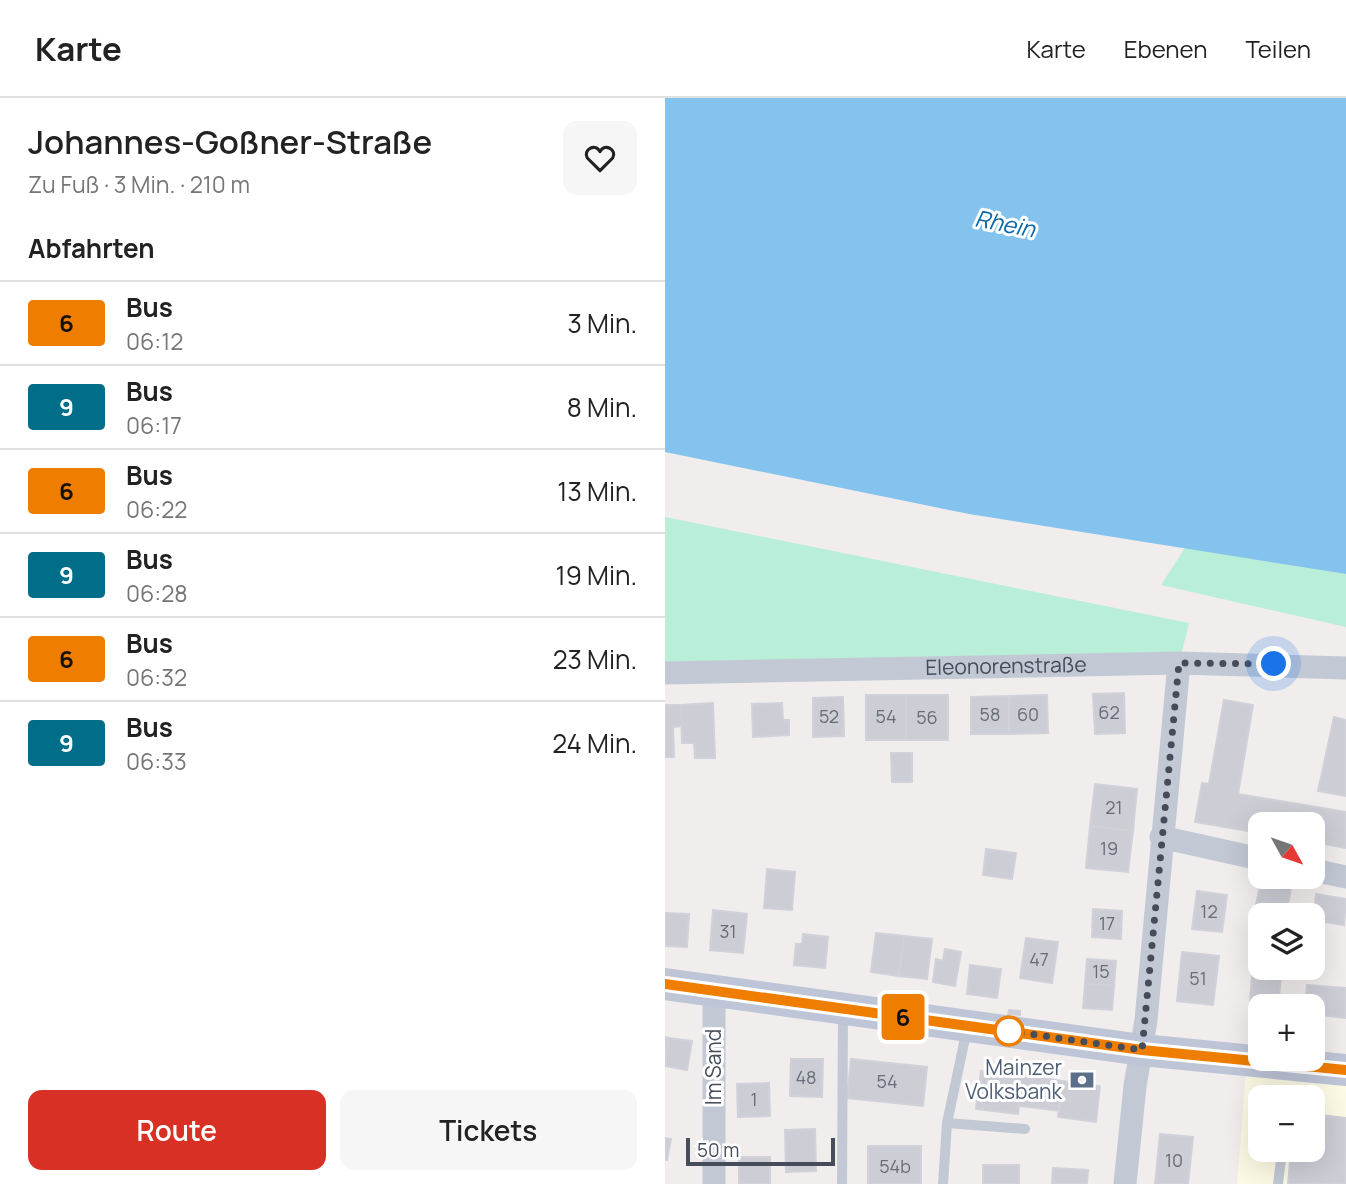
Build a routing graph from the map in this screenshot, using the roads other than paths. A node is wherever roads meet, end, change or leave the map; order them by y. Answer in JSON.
{"nodes":[{"id":1,"x":1179,"y":663,"type":"junction"},
{"id":2,"x":1346,"y":667,"type":"edge"},
{"id":3,"x":665,"y":673,"type":"edge"},
{"id":4,"x":1161,"y":837,"type":"junction"},
{"id":5,"x":1248,"y":856,"type":"edge"},
{"id":6,"x":1325,"y":873,"type":"edge"},
{"id":7,"x":1346,"y":877,"type":"edge"},
{"id":8,"x":665,"y":984,"type":"edge"},
{"id":9,"x":714,"y":992,"type":"junction"},
{"id":10,"x":843,"y":1009,"type":"junction"},
{"id":11,"x":968,"y":1026,"type":"junction"},
{"id":12,"x":1142,"y":1050,"type":"junction"},
{"id":13,"x":1346,"y":1070,"type":"edge"},
{"id":14,"x":947,"y":1123,"type":"junction"},
{"id":15,"x":1025,"y":1129,"type":"dead end"},
{"id":16,"x":1281,"y":1162,"type":"edge"},
{"id":17,"x":714,"y":1184,"type":"edge"},
{"id":18,"x":842,"y":1184,"type":"edge"},
{"id":19,"x":943,"y":1184,"type":"edge"},
{"id":20,"x":1125,"y":1184,"type":"edge"},
{"id":21,"x":1278,"y":1184,"type":"edge"}],
"edges":[{"from":1,"to":2,"type":"street","name":"Eleonorenstraße"},
{"from":1,"to":3,"type":"street","name":"Eleonorenstraße"},
{"from":1,"to":4,"type":"street"},
{"from":4,"to":5,"type":"street"},
{"from":4,"to":12,"type":"street"},
{"from":6,"to":7,"type":"street"},
{"from":8,"to":9,"type":"main road"},
{"from":9,"to":10,"type":"main road"},
{"from":9,"to":17,"type":"street","name":"Im Sand"},
{"from":10,"to":11,"type":"main road"},
{"from":10,"to":18,"type":"lane"},
{"from":11,"to":12,"type":"main road"},
{"from":11,"to":14,"type":"lane"},
{"from":12,"to":13,"type":"main road"},
{"from":12,"to":20,"type":"street"},
{"from":14,"to":15,"type":"lane"},
{"from":14,"to":19,"type":"lane"},
{"from":16,"to":21,"type":"lane"}]}
